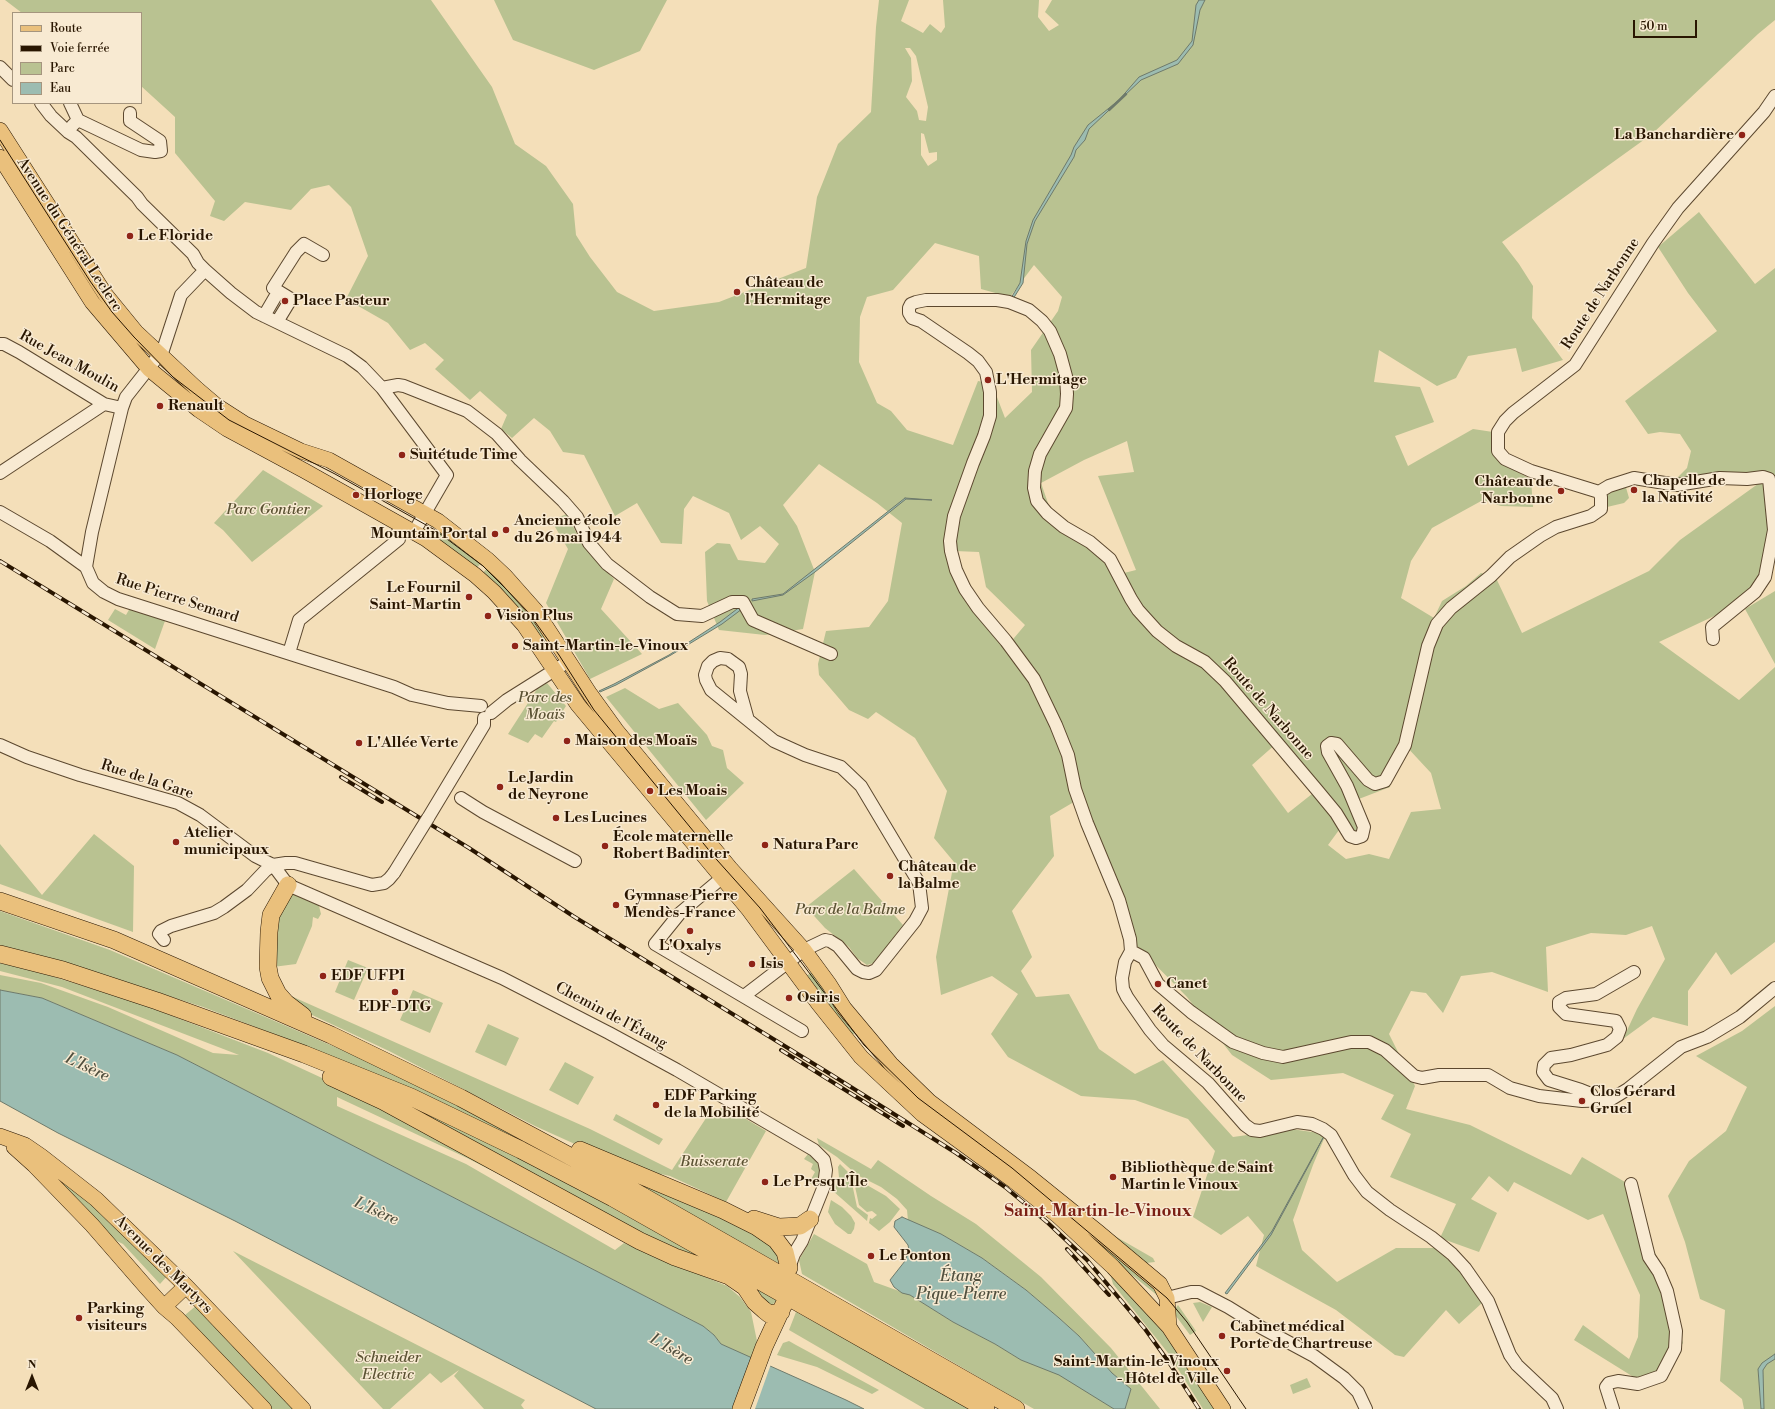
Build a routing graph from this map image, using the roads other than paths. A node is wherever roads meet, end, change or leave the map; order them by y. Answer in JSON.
{"nodes":[{"id":1,"x":0,"y":67,"type":"edge"},
{"id":2,"x":12,"y":79,"type":"edge"},
{"id":3,"x":1775,"y":96,"type":"edge"},
{"id":4,"x":42,"y":104,"type":"edge"},
{"id":5,"x":70,"y":104,"type":"edge"},
{"id":6,"x":130,"y":113,"type":"dead end"},
{"id":7,"x":78,"y":120,"type":"junction"},
{"id":8,"x":0,"y":130,"type":"edge"},
{"id":9,"x":68,"y":132,"type":"junction"},
{"id":10,"x":0,"y":157,"type":"edge"},
{"id":11,"x":323,"y":255,"type":"dead end"},
{"id":12,"x":205,"y":270,"type":"junction"},
{"id":13,"x":278,"y":292,"type":"junction"},
{"id":14,"x":264,"y":316,"type":"junction"},
{"id":15,"x":277,"y":322,"type":"junction"},
{"id":16,"x":0,"y":344,"type":"edge"},
{"id":17,"x":161,"y":352,"type":"junction"},
{"id":18,"x":149,"y":369,"type":"junction"},
{"id":19,"x":382,"y":388,"type":"junction"},
{"id":20,"x":104,"y":404,"type":"junction"},
{"id":21,"x":122,"y":408,"type":"junction"},
{"id":22,"x":0,"y":473,"type":"edge"},
{"id":23,"x":1600,"y":492,"type":"junction"},
{"id":24,"x":0,"y":512,"type":"edge"},
{"id":25,"x":426,"y":514,"type":"junction"},
{"id":26,"x":398,"y":532,"type":"dead end"},
{"id":27,"x":414,"y":532,"type":"junction"},
{"id":28,"x":86,"y":567,"type":"junction"},
{"id":29,"x":1713,"y":639,"type":"dead end"},
{"id":30,"x":289,"y":653,"type":"junction"},
{"id":31,"x":831,"y":654,"type":"dead end"},
{"id":32,"x":569,"y":661,"type":"junction"},
{"id":33,"x":556,"y":671,"type":"junction"},
{"id":34,"x":484,"y":711,"type":"junction"},
{"id":35,"x":748,"y":720,"type":"junction"},
{"id":36,"x":0,"y":745,"type":"edge"},
{"id":37,"x":461,"y":798,"type":"dead end"},
{"id":38,"x":574,"y":861,"type":"dead end"},
{"id":39,"x":274,"y":865,"type":"junction"},
{"id":40,"x":723,"y":878,"type":"junction"},
{"id":41,"x":288,"y":885,"type":"junction"},
{"id":42,"x":0,"y":901,"type":"edge"},
{"id":43,"x":164,"y":940,"type":"dead end"},
{"id":44,"x":804,"y":950,"type":"junction"},
{"id":45,"x":1131,"y":951,"type":"junction"},
{"id":46,"x":0,"y":954,"type":"edge"},
{"id":47,"x":787,"y":962,"type":"junction"},
{"id":48,"x":1634,"y":972,"type":"dead end"},
{"id":49,"x":1775,"y":988,"type":"edge"},
{"id":50,"x":744,"y":996,"type":"junction"},
{"id":51,"x":205,"y":1020,"type":"junction"},
{"id":52,"x":802,"y":1031,"type":"dead end"},
{"id":53,"x":331,"y":1035,"type":"junction"},
{"id":54,"x":396,"y":1066,"type":"junction"},
{"id":55,"x":1595,"y":1101,"type":"junction"},
{"id":56,"x":4,"y":1138,"type":"edge"},
{"id":57,"x":1631,"y":1184,"type":"dead end"},
{"id":58,"x":723,"y":1210,"type":"junction"},
{"id":59,"x":810,"y":1219,"type":"junction"},
{"id":60,"x":789,"y":1268,"type":"joint"},
{"id":61,"x":186,"y":1286,"type":"junction"},
{"id":62,"x":755,"y":1302,"type":"junction"},
{"id":63,"x":164,"y":1307,"type":"junction"},
{"id":64,"x":1167,"y":1308,"type":"junction"},
{"id":65,"x":764,"y":1346,"type":"junction"},
{"id":66,"x":264,"y":1409,"type":"edge"},
{"id":67,"x":303,"y":1409,"type":"edge"},
{"id":68,"x":741,"y":1409,"type":"edge"},
{"id":69,"x":986,"y":1409,"type":"edge"},
{"id":70,"x":1016,"y":1409,"type":"edge"},
{"id":71,"x":1223,"y":1409,"type":"edge"},
{"id":72,"x":1366,"y":1409,"type":"edge"},
{"id":73,"x":1557,"y":1409,"type":"edge"},
{"id":74,"x":1613,"y":1409,"type":"edge"}],
"edges":[{"from":1,"to":2,"type":"street"},
{"from":3,"to":23,"type":"street","name":"Route de Narbonne"},
{"from":4,"to":9,"type":"street"},
{"from":5,"to":7,"type":"street"},
{"from":6,"to":7,"type":"street"},
{"from":7,"to":9,"type":"street"},
{"from":8,"to":17,"type":"main road","name":"Avenue du Général Leclerc"},
{"from":9,"to":12,"type":"street"},
{"from":10,"to":18,"type":"main road","name":"Avenue du Général Leclerc"},
{"from":11,"to":13,"type":"street"},
{"from":12,"to":14,"type":"street"},
{"from":12,"to":17,"type":"street"},
{"from":13,"to":14,"type":"street"},
{"from":13,"to":15,"type":"street"},
{"from":14,"to":15,"type":"street"},
{"from":15,"to":19,"type":"street"},
{"from":16,"to":20,"type":"street","name":"Rue Jean Moulin"},
{"from":17,"to":18,"type":"street"},
{"from":17,"to":25,"type":"main road","name":"Avenue du Général Leclerc"},
{"from":18,"to":21,"type":"street"},
{"from":18,"to":27,"type":"main road","name":"Avenue du Général Leclerc"},
{"from":19,"to":25,"type":"street"},
{"from":19,"to":31,"type":"street"},
{"from":20,"to":21,"type":"street","name":"Rue Jean Moulin"},
{"from":20,"to":22,"type":"street"},
{"from":21,"to":28,"type":"street"},
{"from":23,"to":29,"type":"street"},
{"from":23,"to":45,"type":"street","name":"Route de Narbonne"},
{"from":24,"to":28,"type":"street"},
{"from":25,"to":27,"type":"street"},
{"from":25,"to":32,"type":"main road","name":"Avenue du Général Leclerc"},
{"from":26,"to":30,"type":"street"},
{"from":27,"to":33,"type":"main road","name":"Avenue du Général Leclerc"},
{"from":28,"to":30,"type":"street","name":"Rue Pierre Semard"},
{"from":30,"to":34,"type":"street","name":"Rue Pierre Semard"},
{"from":32,"to":33,"type":"street"},
{"from":32,"to":44,"type":"main road","name":"Avenue du Général Leclerc"},
{"from":33,"to":34,"type":"street"},
{"from":33,"to":40,"type":"main road","name":"Avenue du Général Leclerc"},
{"from":34,"to":39,"type":"street","bridge":true},
{"from":35,"to":35,"type":"street"},
{"from":35,"to":44,"type":"street"},
{"from":36,"to":39,"type":"street","name":"Rue de la Gare"},
{"from":37,"to":38,"type":"street"},
{"from":39,"to":41,"type":"street"},
{"from":39,"to":43,"type":"street"},
{"from":40,"to":47,"type":"main road","name":"Avenue du Général Leclerc"},
{"from":40,"to":50,"type":"street"},
{"from":41,"to":53,"type":"highway"},
{"from":41,"to":59,"type":"street","name":"Chemin de l'Étang"},
{"from":42,"to":53,"type":"highway"},
{"from":44,"to":47,"type":"street"},
{"from":44,"to":64,"type":"main road","name":"Avenue du Général Leclerc"},
{"from":45,"to":55,"type":"street"},
{"from":45,"to":73,"type":"street","name":"Route de Narbonne"},
{"from":46,"to":51,"type":"highway"},
{"from":47,"to":50,"type":"street"},
{"from":47,"to":64,"type":"main road","name":"Avenue du Général Leclerc"},
{"from":48,"to":55,"type":"street"},
{"from":49,"to":55,"type":"street"},
{"from":50,"to":52,"type":"street"},
{"from":51,"to":62,"type":"highway"},
{"from":51,"to":69,"type":"highway"},
{"from":53,"to":54,"type":"highway"},
{"from":54,"to":58,"type":"highway"},
{"from":54,"to":70,"type":"highway"},
{"from":56,"to":61,"type":"main road","name":"Avenue des Martyrs"},
{"from":56,"to":63,"type":"main road","name":"Avenue des Martyrs"},
{"from":57,"to":74,"type":"street"},
{"from":58,"to":59,"type":"highway"},
{"from":58,"to":60,"type":"highway"},
{"from":59,"to":60,"type":"street","name":"Chemin de l'Étang"},
{"from":61,"to":63,"type":"main road"},
{"from":61,"to":67,"type":"main road","name":"Avenue des Martyrs"},
{"from":62,"to":65,"type":"highway"},
{"from":62,"to":65,"type":"highway"},
{"from":63,"to":66,"type":"main road","name":"Avenue des Martyrs"},
{"from":64,"to":71,"type":"main road","name":"Avenue du Général Leclerc"},
{"from":64,"to":72,"type":"street"},
{"from":65,"to":68,"type":"highway"}]}
